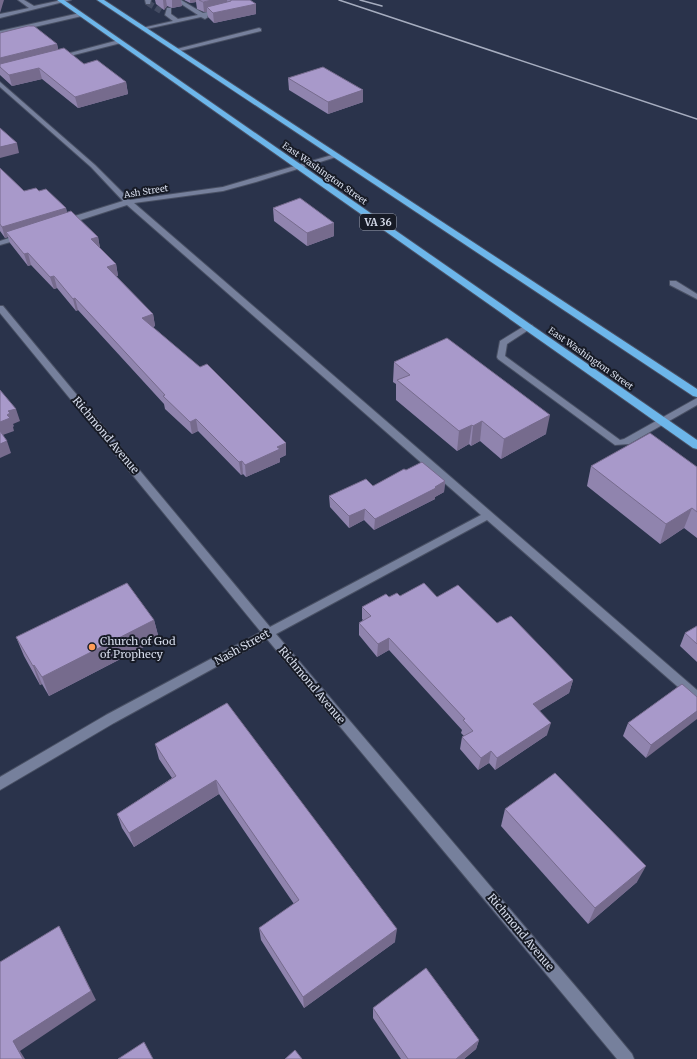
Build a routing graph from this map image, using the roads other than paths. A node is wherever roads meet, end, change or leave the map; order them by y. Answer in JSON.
{"nodes":[{"id":1,"x":21,"y":0,"type":"edge"},
{"id":2,"x":63,"y":0,"type":"edge"},
{"id":3,"x":102,"y":0,"type":"edge"},
{"id":4,"x":190,"y":0,"type":"edge"},
{"id":5,"x":180,"y":1,"type":"edge"},
{"id":6,"x":196,"y":6,"type":"dead end"},
{"id":7,"x":189,"y":7,"type":"junction"},
{"id":8,"x":33,"y":8,"type":"junction"},
{"id":9,"x":160,"y":11,"type":"tunnel mouth"},
{"id":10,"x":196,"y":12,"type":"junction"},
{"id":11,"x":80,"y":15,"type":"junction"},
{"id":12,"x":224,"y":15,"type":"edge"},
{"id":13,"x":0,"y":16,"type":"edge"},
{"id":14,"x":202,"y":16,"type":"junction"},
{"id":15,"x":177,"y":21,"type":"junction"},
{"id":16,"x":144,"y":29,"type":"junction"},
{"id":17,"x":259,"y":30,"type":"dead end"},
{"id":18,"x":0,"y":32,"type":"edge"},
{"id":19,"x":119,"y":42,"type":"junction"},
{"id":20,"x":176,"y":50,"type":"junction"},
{"id":21,"x":52,"y":59,"type":"edge"},
{"id":22,"x":0,"y":84,"type":"edge"},
{"id":23,"x":334,"y":156,"type":"junction"},
{"id":24,"x":298,"y":167,"type":"junction"},
{"id":25,"x":128,"y":202,"type":"junction"},
{"id":26,"x":59,"y":224,"type":"edge"},
{"id":27,"x":30,"y":233,"type":"edge"},
{"id":28,"x":0,"y":243,"type":"edge"},
{"id":29,"x":673,"y":283,"type":"dead end"},
{"id":30,"x":697,"y":297,"type":"edge"},
{"id":31,"x":0,"y":308,"type":"edge"},
{"id":32,"x":529,"y":328,"type":"junction"},
{"id":33,"x":697,"y":394,"type":"edge"},
{"id":34,"x":697,"y":401,"type":"edge"},
{"id":35,"x":662,"y":420,"type":"junction"},
{"id":36,"x":697,"y":445,"type":"edge"},
{"id":37,"x":488,"y":515,"type":"junction"},
{"id":38,"x":268,"y":633,"type":"junction"},
{"id":39,"x":697,"y":697,"type":"edge"},
{"id":40,"x":0,"y":784,"type":"edge"},
{"id":41,"x":627,"y":1059,"type":"edge"}],
"edges":[{"from":1,"to":8,"type":"street"},
{"from":2,"to":8,"type":"street"},
{"from":2,"to":11,"type":"highway","name":"East Washington Street","number":"VA 36"},
{"from":3,"to":16,"type":"highway","name":"East Washington Street","number":"VA 36"},
{"from":4,"to":5,"type":"street"},
{"from":5,"to":7,"type":"street"},
{"from":6,"to":7,"type":"street"},
{"from":7,"to":10,"type":"street"},
{"from":8,"to":13,"type":"street"},
{"from":9,"to":15,"type":"street"},
{"from":10,"to":14,"type":"street"},
{"from":10,"to":14,"type":"street"},
{"from":11,"to":18,"type":"street"},
{"from":11,"to":19,"type":"highway","name":"East Washington Street","number":"VA 36"},
{"from":12,"to":14,"type":"street"},
{"from":14,"to":15,"type":"street"},
{"from":15,"to":16,"type":"street"},
{"from":16,"to":20,"type":"highway","name":"East Washington Street","number":"VA 36"},
{"from":17,"to":20,"type":"street"},
{"from":19,"to":21,"type":"street"},
{"from":19,"to":24,"type":"highway","name":"East Washington Street","number":"VA 36"},
{"from":20,"to":23,"type":"highway","name":"East Washington Street","number":"VA 36"},
{"from":22,"to":25,"type":"street"},
{"from":23,"to":24,"type":"street","name":"Ash Street"},
{"from":23,"to":33,"type":"highway","name":"East Washington Street","number":"VA 36"},
{"from":24,"to":25,"type":"street","name":"Ash Street"},
{"from":24,"to":32,"type":"highway","name":"East Washington Street","number":"VA 36"},
{"from":25,"to":26,"type":"street","name":"Ash Street"},
{"from":25,"to":37,"type":"street"},
{"from":27,"to":28,"type":"street"},
{"from":29,"to":30,"type":"street"},
{"from":31,"to":38,"type":"street","name":"Richmond Avenue"},
{"from":32,"to":35,"type":"highway","name":"East Washington Street","number":"VA 36"},
{"from":32,"to":35,"type":"street"},
{"from":34,"to":35,"type":"street"},
{"from":35,"to":36,"type":"highway","name":"East Washington Street","number":"VA 36"},
{"from":37,"to":38,"type":"street","name":"Nash Street"},
{"from":37,"to":39,"type":"street"},
{"from":38,"to":40,"type":"street","name":"Nash Street"},
{"from":38,"to":41,"type":"street","name":"Richmond Avenue"}]}
